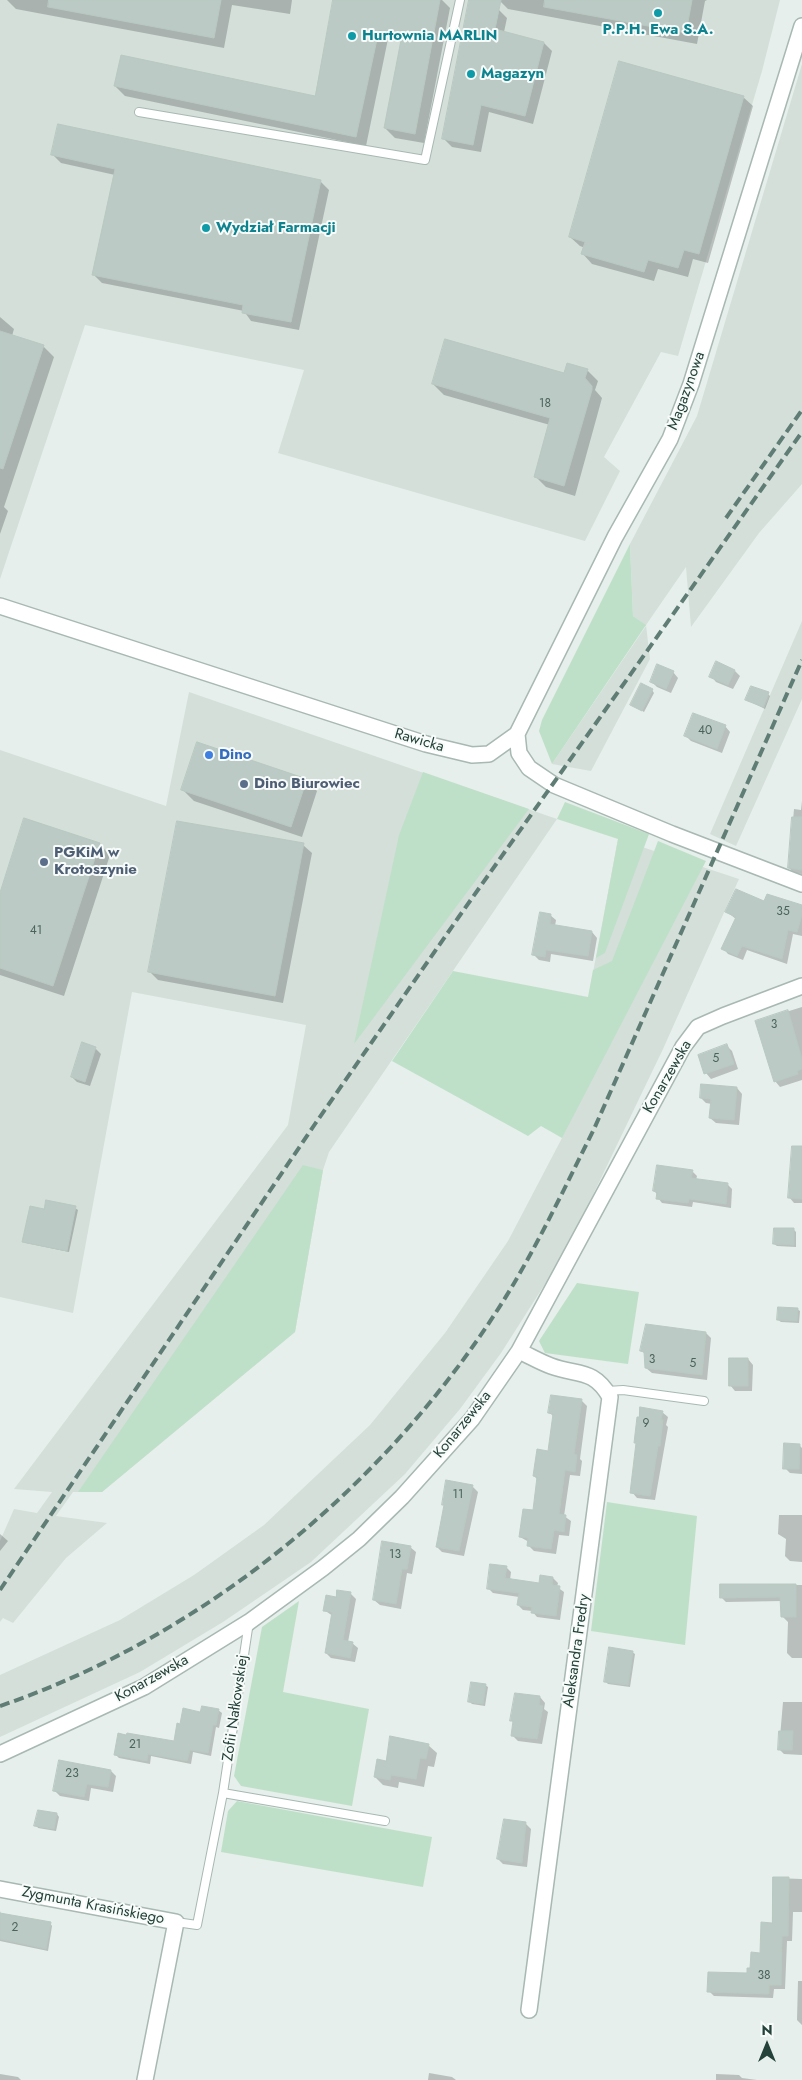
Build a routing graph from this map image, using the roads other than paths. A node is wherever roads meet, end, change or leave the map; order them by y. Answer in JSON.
{"nodes":[{"id":1,"x":460,"y":0,"type":"edge"},
{"id":2,"x":802,"y":26,"type":"edge"},
{"id":3,"x":139,"y":112,"type":"dead end"},
{"id":4,"x":0,"y":606,"type":"edge"},
{"id":5,"x":517,"y":734,"type":"junction"},
{"id":6,"x":802,"y":884,"type":"edge"},
{"id":7,"x":802,"y":986,"type":"edge"},
{"id":8,"x":519,"y":1350,"type":"junction"},
{"id":9,"x":607,"y":1391,"type":"junction"},
{"id":10,"x":704,"y":1401,"type":"dead end"},
{"id":11,"x":248,"y":1622,"type":"junction"},
{"id":12,"x":0,"y":1754,"type":"edge"},
{"id":13,"x":223,"y":1793,"type":"junction"},
{"id":14,"x":385,"y":1821,"type":"dead end"},
{"id":15,"x":0,"y":1889,"type":"edge"},
{"id":16,"x":176,"y":1922,"type":"junction"},
{"id":17,"x":529,"y":2010,"type":"dead end"},
{"id":18,"x":145,"y":2080,"type":"edge"}],
"edges":[{"from":1,"to":3,"type":"lane"},
{"from":2,"to":5,"type":"street","name":"Magazynowa"},
{"from":4,"to":5,"type":"street","name":"Rawicka"},
{"from":5,"to":6,"type":"street"},
{"from":7,"to":8,"type":"street","name":"Konarzewska"},
{"from":8,"to":9,"type":"street"},
{"from":8,"to":11,"type":"street","name":"Konarzewska"},
{"from":9,"to":10,"type":"lane"},
{"from":9,"to":17,"type":"street","name":"Aleksandra Fredry"},
{"from":11,"to":12,"type":"street","name":"Konarzewska"},
{"from":11,"to":13,"type":"lane","name":"Zofii Nałkowskiej"},
{"from":13,"to":14,"type":"lane"},
{"from":13,"to":16,"type":"lane","name":"Zofii Nałkowskiej"},
{"from":15,"to":16,"type":"street","name":"Zygmunta Krasińskiego"},
{"from":16,"to":18,"type":"street","name":"Zygmunta Krasińskiego"}]}
